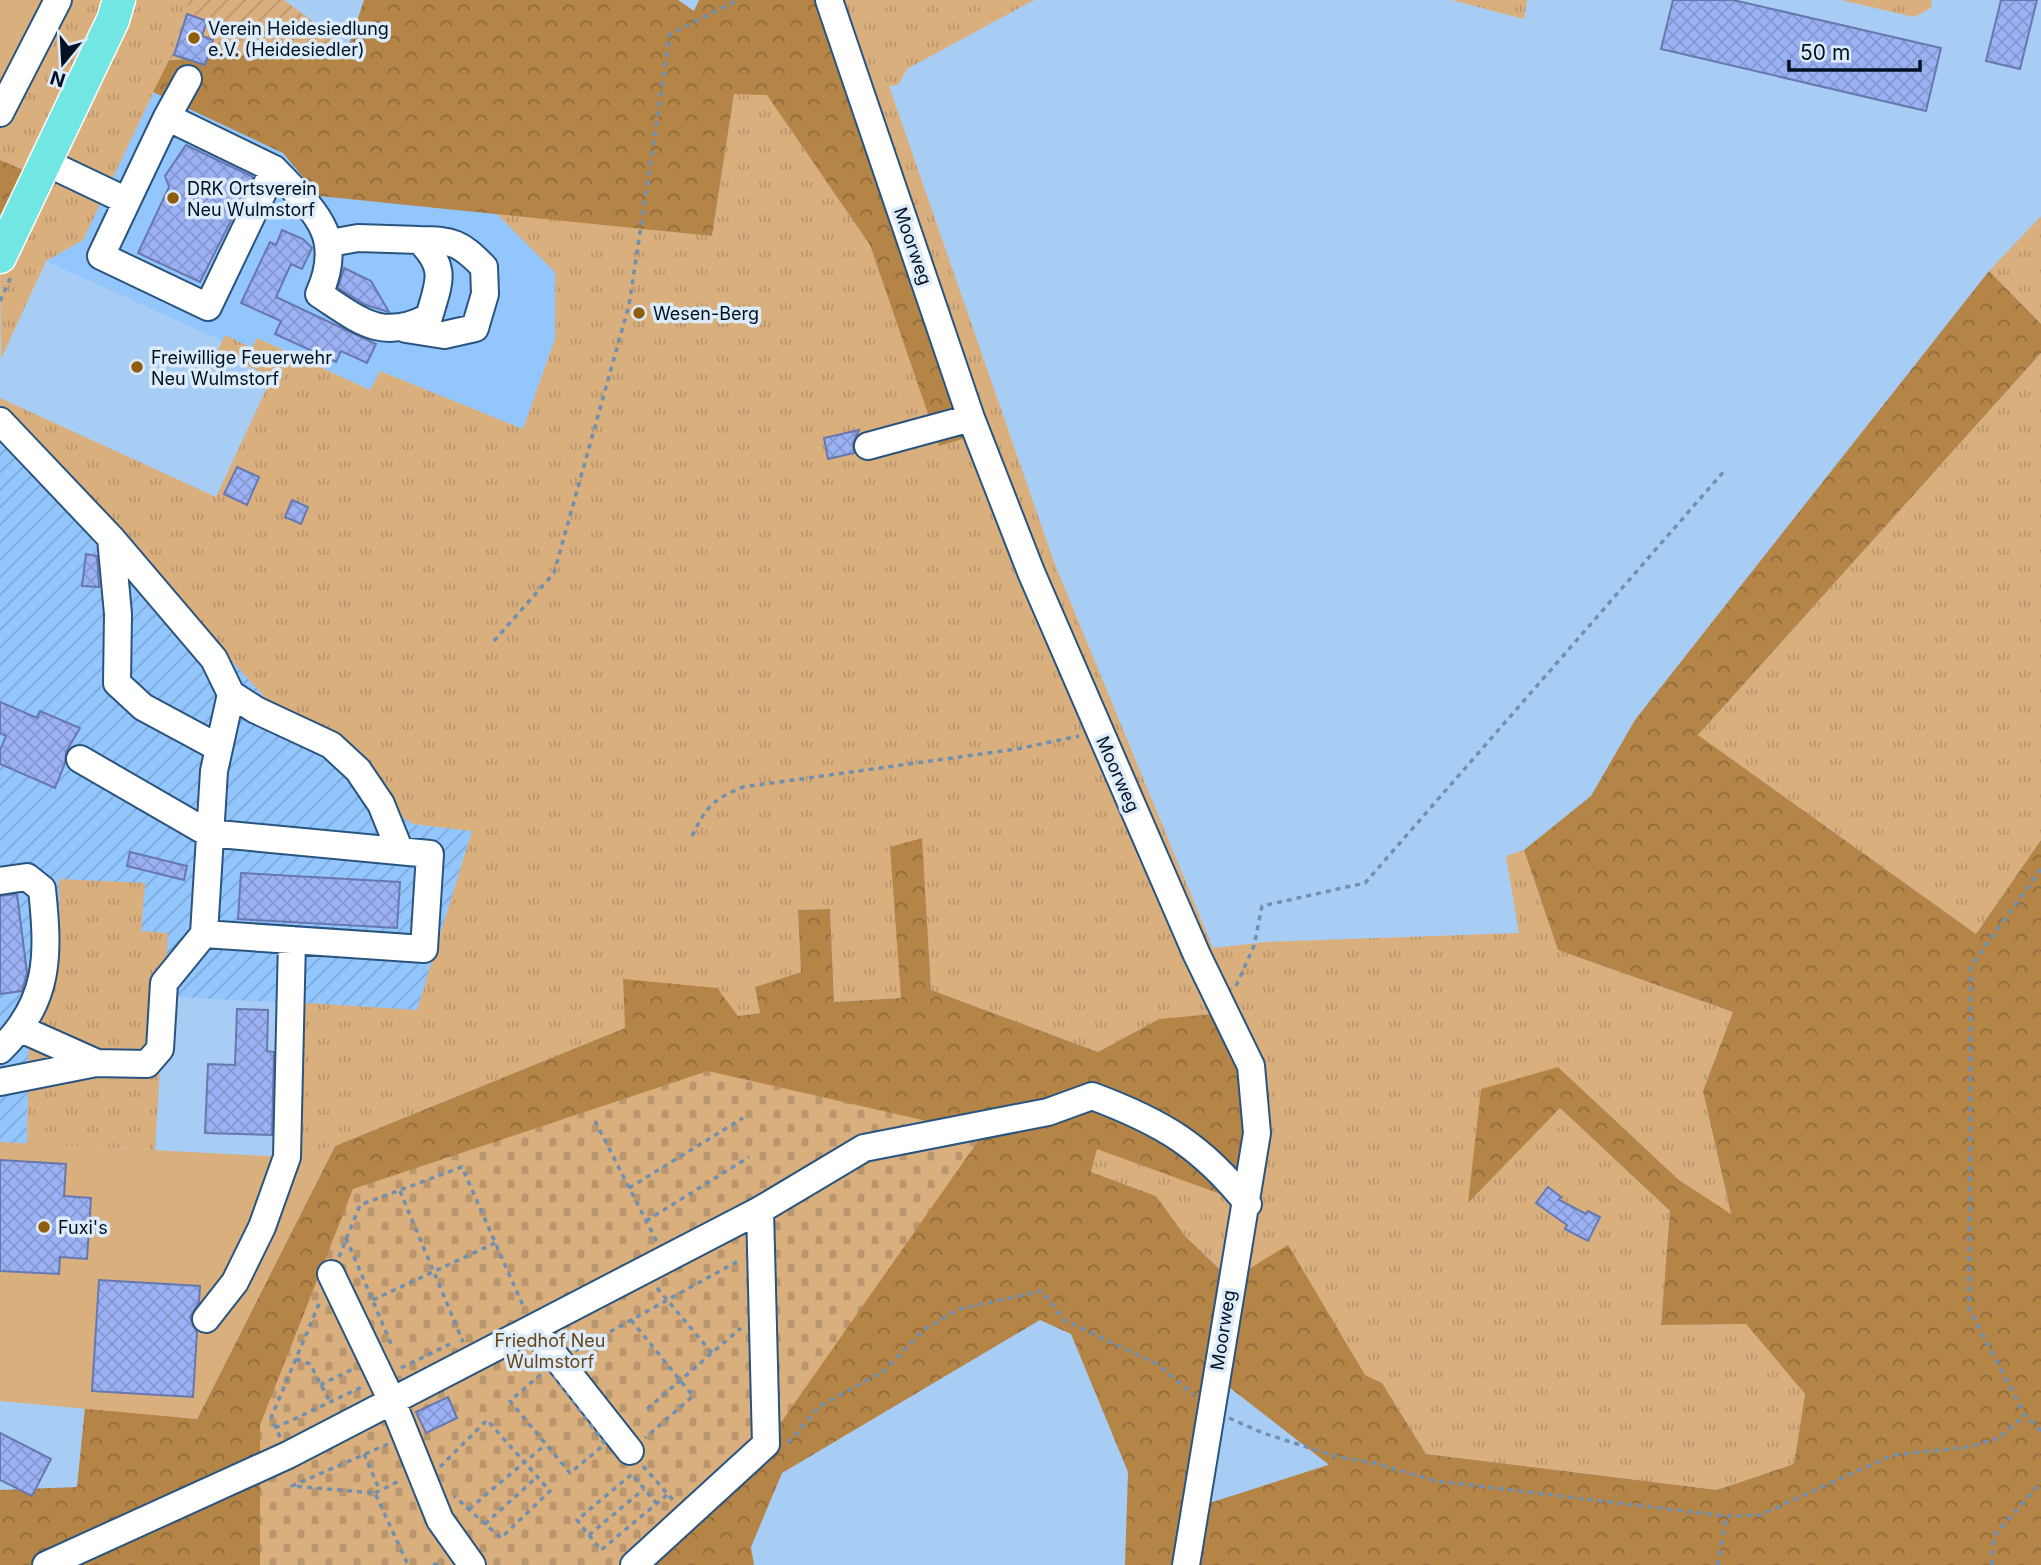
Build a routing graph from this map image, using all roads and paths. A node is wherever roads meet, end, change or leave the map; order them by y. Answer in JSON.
{"nodes":[{"id":1,"x":58,"y":0,"type":"edge"},
{"id":2,"x":119,"y":0,"type":"edge"},
{"id":3,"x":738,"y":0,"type":"edge"},
{"id":4,"x":829,"y":0,"type":"edge"},
{"id":5,"x":188,"y":79,"type":"dead end"},
{"id":6,"x":0,"y":113,"type":"edge"},
{"id":7,"x":167,"y":117,"type":"junction"},
{"id":8,"x":45,"y":162,"type":"junction"},
{"id":9,"x":274,"y":169,"type":"junction"},
{"id":10,"x":127,"y":201,"type":"junction"},
{"id":11,"x":419,"y":240,"type":"junction"},
{"id":12,"x":330,"y":243,"type":"junction"},
{"id":13,"x":0,"y":257,"type":"edge"},
{"id":14,"x":406,"y":329,"type":"junction"},
{"id":15,"x":971,"y":418,"type":"junction"},
{"id":16,"x":0,"y":421,"type":"edge"},
{"id":17,"x":868,"y":446,"type":"dead end"},
{"id":18,"x":1725,"y":470,"type":"dead end"},
{"id":19,"x":111,"y":538,"type":"junction"},
{"id":20,"x":494,"y":641,"type":"dead end"},
{"id":21,"x":231,"y":694,"type":"junction"},
{"id":22,"x":1100,"y":732,"type":"junction"},
{"id":23,"x":219,"y":748,"type":"junction"},
{"id":24,"x":80,"y":760,"type":"dead end"},
{"id":25,"x":208,"y":833,"type":"junction"},
{"id":26,"x":692,"y":836,"type":"dead end"},
{"id":27,"x":400,"y":851,"type":"junction"},
{"id":28,"x":2041,"y":869,"type":"edge"},
{"id":29,"x":0,"y":881,"type":"edge"},
{"id":30,"x":204,"y":934,"type":"junction"},
{"id":31,"x":292,"y":940,"type":"junction"},
{"id":32,"x":1224,"y":1013,"type":"junction"},
{"id":33,"x":22,"y":1029,"type":"junction"},
{"id":34,"x":0,"y":1050,"type":"edge"},
{"id":35,"x":96,"y":1063,"type":"junction"},
{"id":36,"x":0,"y":1082,"type":"edge"},
{"id":37,"x":743,"y":1118,"type":"dead end"},
{"id":38,"x":595,"y":1121,"type":"dead end"},
{"id":39,"x":749,"y":1157,"type":"dead end"},
{"id":40,"x":629,"y":1188,"type":"junction"},
{"id":41,"x":400,"y":1190,"type":"junction"},
{"id":42,"x":1248,"y":1204,"type":"junction"},
{"id":43,"x":760,"y":1210,"type":"junction"},
{"id":44,"x":646,"y":1221,"type":"junction"},
{"id":45,"x":346,"y":1238,"type":"junction"},
{"id":46,"x":495,"y":1243,"type":"junction"},
{"id":47,"x":761,"y":1248,"type":"junction"},
{"id":48,"x":654,"y":1265,"type":"junction"},
{"id":49,"x":434,"y":1271,"type":"junction"},
{"id":50,"x":331,"y":1274,"type":"joint"},
{"id":51,"x":666,"y":1299,"type":"junction"},
{"id":52,"x":373,"y":1300,"type":"junction"},
{"id":53,"x":339,"y":1309,"type":"junction"},
{"id":54,"x":763,"y":1309,"type":"junction"},
{"id":55,"x":206,"y":1319,"type":"dead end"},
{"id":56,"x":631,"y":1320,"type":"junction"},
{"id":57,"x":533,"y":1328,"type":"junction"},
{"id":58,"x":712,"y":1353,"type":"junction"},
{"id":59,"x":296,"y":1359,"type":"junction"},
{"id":60,"x":472,"y":1360,"type":"junction"},
{"id":61,"x":558,"y":1361,"type":"junction"},
{"id":62,"x":355,"y":1368,"type":"dead end"},
{"id":63,"x":679,"y":1380,"type":"junction"},
{"id":64,"x":320,"y":1385,"type":"junction"},
{"id":65,"x":386,"y":1389,"type":"junction"},
{"id":66,"x":330,"y":1402,"type":"junction"},
{"id":67,"x":647,"y":1409,"type":"dead end"},
{"id":68,"x":1212,"y":1410,"type":"junction"},
{"id":69,"x":2025,"y":1415,"type":"junction"},
{"id":70,"x":275,"y":1428,"type":"junction"},
{"id":71,"x":2041,"y":1431,"type":"edge"},
{"id":72,"x":398,"y":1439,"type":"dead end"},
{"id":73,"x":545,"y":1445,"type":"junction"},
{"id":74,"x":785,"y":1447,"type":"dead end"},
{"id":75,"x":630,"y":1451,"type":"junction"},
{"id":76,"x":364,"y":1454,"type":"junction"},
{"id":77,"x":288,"y":1455,"type":"junction"},
{"id":78,"x":524,"y":1462,"type":"junction"},
{"id":79,"x":431,"y":1476,"type":"dead end"},
{"id":80,"x":537,"y":1477,"type":"junction"},
{"id":81,"x":402,"y":1479,"type":"dead end"},
{"id":82,"x":2041,"y":1482,"type":"edge"},
{"id":83,"x":644,"y":1489,"type":"junction"},
{"id":84,"x":377,"y":1492,"type":"junction"},
{"id":85,"x":450,"y":1492,"type":"dead end"},
{"id":86,"x":668,"y":1494,"type":"junction"},
{"id":87,"x":657,"y":1504,"type":"junction"},
{"id":88,"x":679,"y":1507,"type":"dead end"},
{"id":89,"x":469,"y":1509,"type":"junction"},
{"id":90,"x":1726,"y":1516,"type":"junction"},
{"id":91,"x":485,"y":1524,"type":"junction"},
{"id":92,"x":589,"y":1535,"type":"junction"},
{"id":93,"x":46,"y":1565,"type":"edge"},
{"id":94,"x":408,"y":1565,"type":"edge"},
{"id":95,"x":472,"y":1565,"type":"edge"},
{"id":96,"x":634,"y":1565,"type":"edge"},
{"id":97,"x":1186,"y":1565,"type":"edge"},
{"id":98,"x":1718,"y":1565,"type":"edge"},
{"id":99,"x":1992,"y":1565,"type":"edge"}],
"edges":[{"from":1,"to":6,"type":"street"},
{"from":2,"to":8,"type":"main road"},
{"from":3,"to":20,"type":"path"},
{"from":4,"to":15,"type":"street","name":"Moorweg"},
{"from":5,"to":7,"type":"street"},
{"from":7,"to":9,"type":"street"},
{"from":7,"to":10,"type":"street"},
{"from":8,"to":10,"type":"street"},
{"from":8,"to":13,"type":"main road"},
{"from":9,"to":10,"type":"street"},
{"from":9,"to":12,"type":"street"},
{"from":11,"to":12,"type":"street"},
{"from":11,"to":14,"type":"street"},
{"from":11,"to":14,"type":"street"},
{"from":12,"to":14,"type":"street"},
{"from":15,"to":17,"type":"street"},
{"from":15,"to":22,"type":"street","name":"Moorweg"},
{"from":16,"to":19,"type":"street"},
{"from":18,"to":32,"type":"path"},
{"from":19,"to":21,"type":"street"},
{"from":19,"to":23,"type":"street"},
{"from":21,"to":23,"type":"street"},
{"from":21,"to":27,"type":"street"},
{"from":22,"to":26,"type":"path"},
{"from":22,"to":32,"type":"street","name":"Moorweg"},
{"from":23,"to":25,"type":"street"},
{"from":24,"to":25,"type":"street"},
{"from":25,"to":27,"type":"street"},
{"from":25,"to":30,"type":"street"},
{"from":27,"to":31,"type":"street"},
{"from":28,"to":69,"type":"path"},
{"from":29,"to":33,"type":"street"},
{"from":30,"to":31,"type":"street"},
{"from":30,"to":35,"type":"street"},
{"from":31,"to":55,"type":"street"},
{"from":32,"to":42,"type":"street","name":"Moorweg"},
{"from":33,"to":34,"type":"street"},
{"from":33,"to":35,"type":"street"},
{"from":35,"to":36,"type":"street"},
{"from":37,"to":40,"type":"path"},
{"from":38,"to":40,"type":"path"},
{"from":39,"to":44,"type":"path"},
{"from":40,"to":44,"type":"path"},
{"from":41,"to":45,"type":"path"},
{"from":41,"to":46,"type":"path"},
{"from":41,"to":49,"type":"path"},
{"from":42,"to":43,"type":"street"},
{"from":42,"to":68,"type":"street","name":"Moorweg"},
{"from":43,"to":47,"type":"street"},
{"from":43,"to":48,"type":"street"},
{"from":44,"to":48,"type":"path"},
{"from":45,"to":50,"type":"path"},
{"from":45,"to":52,"type":"path"},
{"from":46,"to":49,"type":"path"},
{"from":46,"to":57,"type":"path"},
{"from":47,"to":51,"type":"path"},
{"from":47,"to":54,"type":"street"},
{"from":48,"to":51,"type":"path"},
{"from":48,"to":57,"type":"street"},
{"from":49,"to":52,"type":"path"},
{"from":49,"to":60,"type":"path"},
{"from":50,"to":53,"type":"street"},
{"from":51,"to":56,"type":"path"},
{"from":51,"to":58,"type":"path"},
{"from":52,"to":53,"type":"path"},
{"from":52,"to":65,"type":"path"},
{"from":53,"to":59,"type":"path"},
{"from":53,"to":65,"type":"street"},
{"from":54,"to":58,"type":"path"},
{"from":54,"to":96,"type":"street"},
{"from":56,"to":61,"type":"path"},
{"from":56,"to":63,"type":"path"},
{"from":57,"to":60,"type":"street"},
{"from":57,"to":61,"type":"street"},
{"from":58,"to":63,"type":"path"},
{"from":59,"to":64,"type":"path"},
{"from":59,"to":70,"type":"path"},
{"from":60,"to":65,"type":"street"},
{"from":61,"to":75,"type":"street"},
{"from":62,"to":64,"type":"path"},
{"from":63,"to":67,"type":"path"},
{"from":63,"to":75,"type":"path"},
{"from":64,"to":66,"type":"path"},
{"from":65,"to":66,"type":"path"},
{"from":65,"to":77,"type":"street"},
{"from":65,"to":95,"type":"street"},
{"from":66,"to":70,"type":"path"},
{"from":68,"to":74,"type":"path"},
{"from":68,"to":90,"type":"path"},
{"from":68,"to":97,"type":"street","name":"Moorweg"},
{"from":69,"to":71,"type":"path"},
{"from":69,"to":90,"type":"path"},
{"from":70,"to":77,"type":"path"},
{"from":72,"to":76,"type":"path"},
{"from":73,"to":73,"type":"path"},
{"from":73,"to":78,"type":"path"},
{"from":75,"to":86,"type":"path"},
{"from":76,"to":84,"type":"path"},
{"from":76,"to":84,"type":"path"},
{"from":77,"to":93,"type":"street"},
{"from":78,"to":79,"type":"path"},
{"from":78,"to":80,"type":"path"},
{"from":78,"to":89,"type":"path"},
{"from":80,"to":91,"type":"path"},
{"from":80,"to":91,"type":"path"},
{"from":81,"to":84,"type":"path"},
{"from":82,"to":99,"type":"path"},
{"from":83,"to":87,"type":"path"},
{"from":83,"to":92,"type":"path"},
{"from":83,"to":92,"type":"path"},
{"from":84,"to":94,"type":"path"},
{"from":85,"to":89,"type":"path"},
{"from":86,"to":87,"type":"path"},
{"from":86,"to":88,"type":"path"},
{"from":87,"to":92,"type":"path"},
{"from":89,"to":91,"type":"path"},
{"from":90,"to":98,"type":"path"}]}
